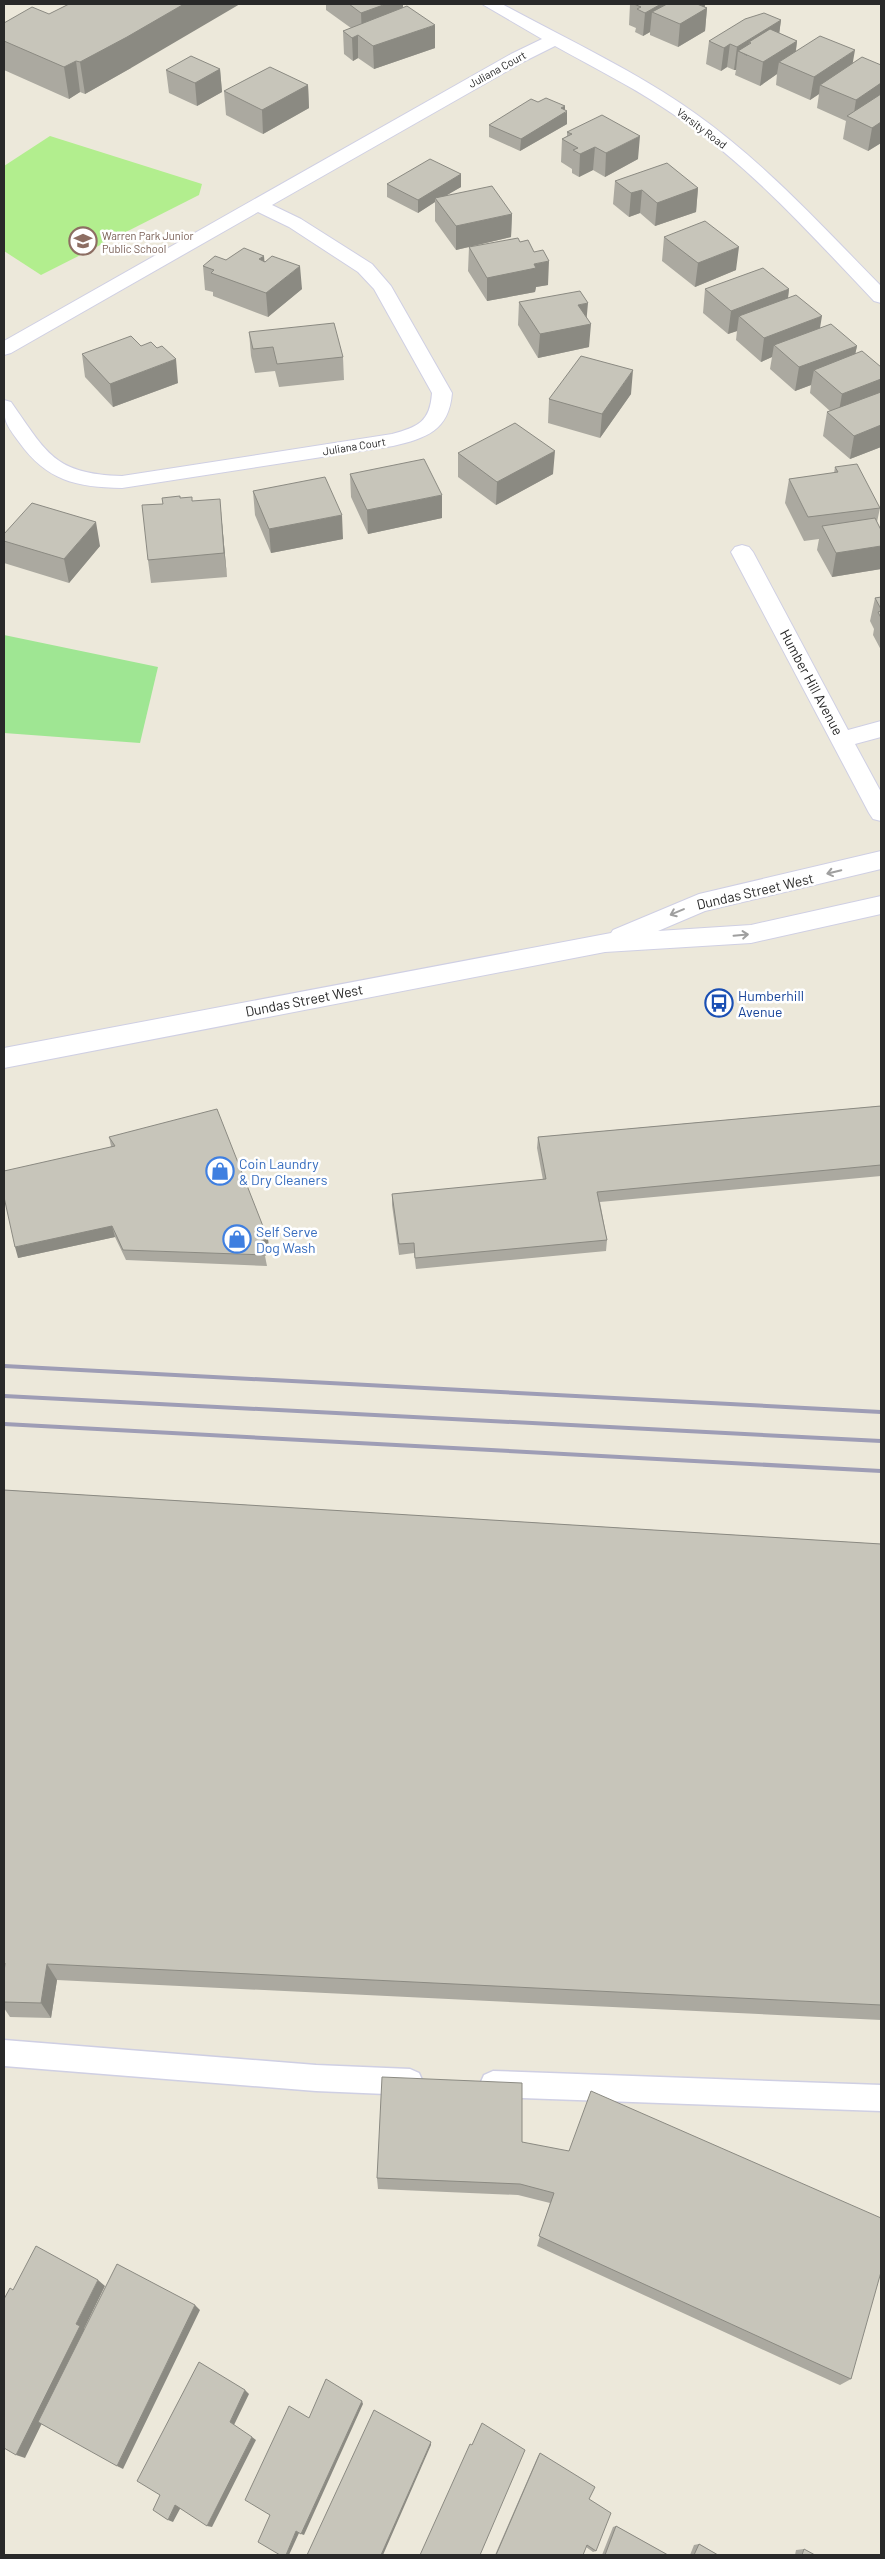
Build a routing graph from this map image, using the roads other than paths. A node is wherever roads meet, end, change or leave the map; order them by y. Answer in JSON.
{"nodes":[{"id":1,"x":490,"y":4,"type":"edge"},
{"id":2,"x":554,"y":40,"type":"junction"},
{"id":3,"x":258,"y":205,"type":"junction"},
{"id":4,"x":881,"y":297,"type":"edge"},
{"id":5,"x":4,"y":349,"type":"edge"},
{"id":6,"x":4,"y":406,"type":"edge"},
{"id":7,"x":742,"y":552,"type":"dead end"},
{"id":8,"x":881,"y":729,"type":"edge"},
{"id":9,"x":843,"y":739,"type":"junction"},
{"id":10,"x":881,"y":813,"type":"edge"},
{"id":11,"x":881,"y":860,"type":"edge"},
{"id":12,"x":881,"y":905,"type":"edge"},
{"id":13,"x":605,"y":943,"type":"junction"},
{"id":14,"x":4,"y":1058,"type":"edge"},
{"id":15,"x":4,"y":2053,"type":"edge"},
{"id":16,"x":435,"y":2082,"type":"edge"},
{"id":17,"x":464,"y":2083,"type":"edge"},
{"id":18,"x":881,"y":2098,"type":"edge"}],
"edges":[{"from":1,"to":2,"type":"street","name":"Varsity Road"},
{"from":2,"to":3,"type":"street","name":"Juliana Court"},
{"from":2,"to":4,"type":"street","name":"Varsity Road"},
{"from":3,"to":5,"type":"street","name":"Juliana Court"},
{"from":3,"to":6,"type":"street","name":"Juliana Court"},
{"from":7,"to":9,"type":"street","name":"Humber Hill Avenue"},
{"from":8,"to":9,"type":"street"},
{"from":9,"to":10,"type":"street","name":"Humber Hill Avenue"},
{"from":11,"to":13,"type":"street","name":"Dundas Street West","one_way":true},
{"from":13,"to":12,"type":"street","name":"Dundas Street West","one_way":true},
{"from":13,"to":14,"type":"street","name":"Dundas Street West"},
{"from":15,"to":16,"type":"lane"},
{"from":17,"to":18,"type":"lane"}]}
